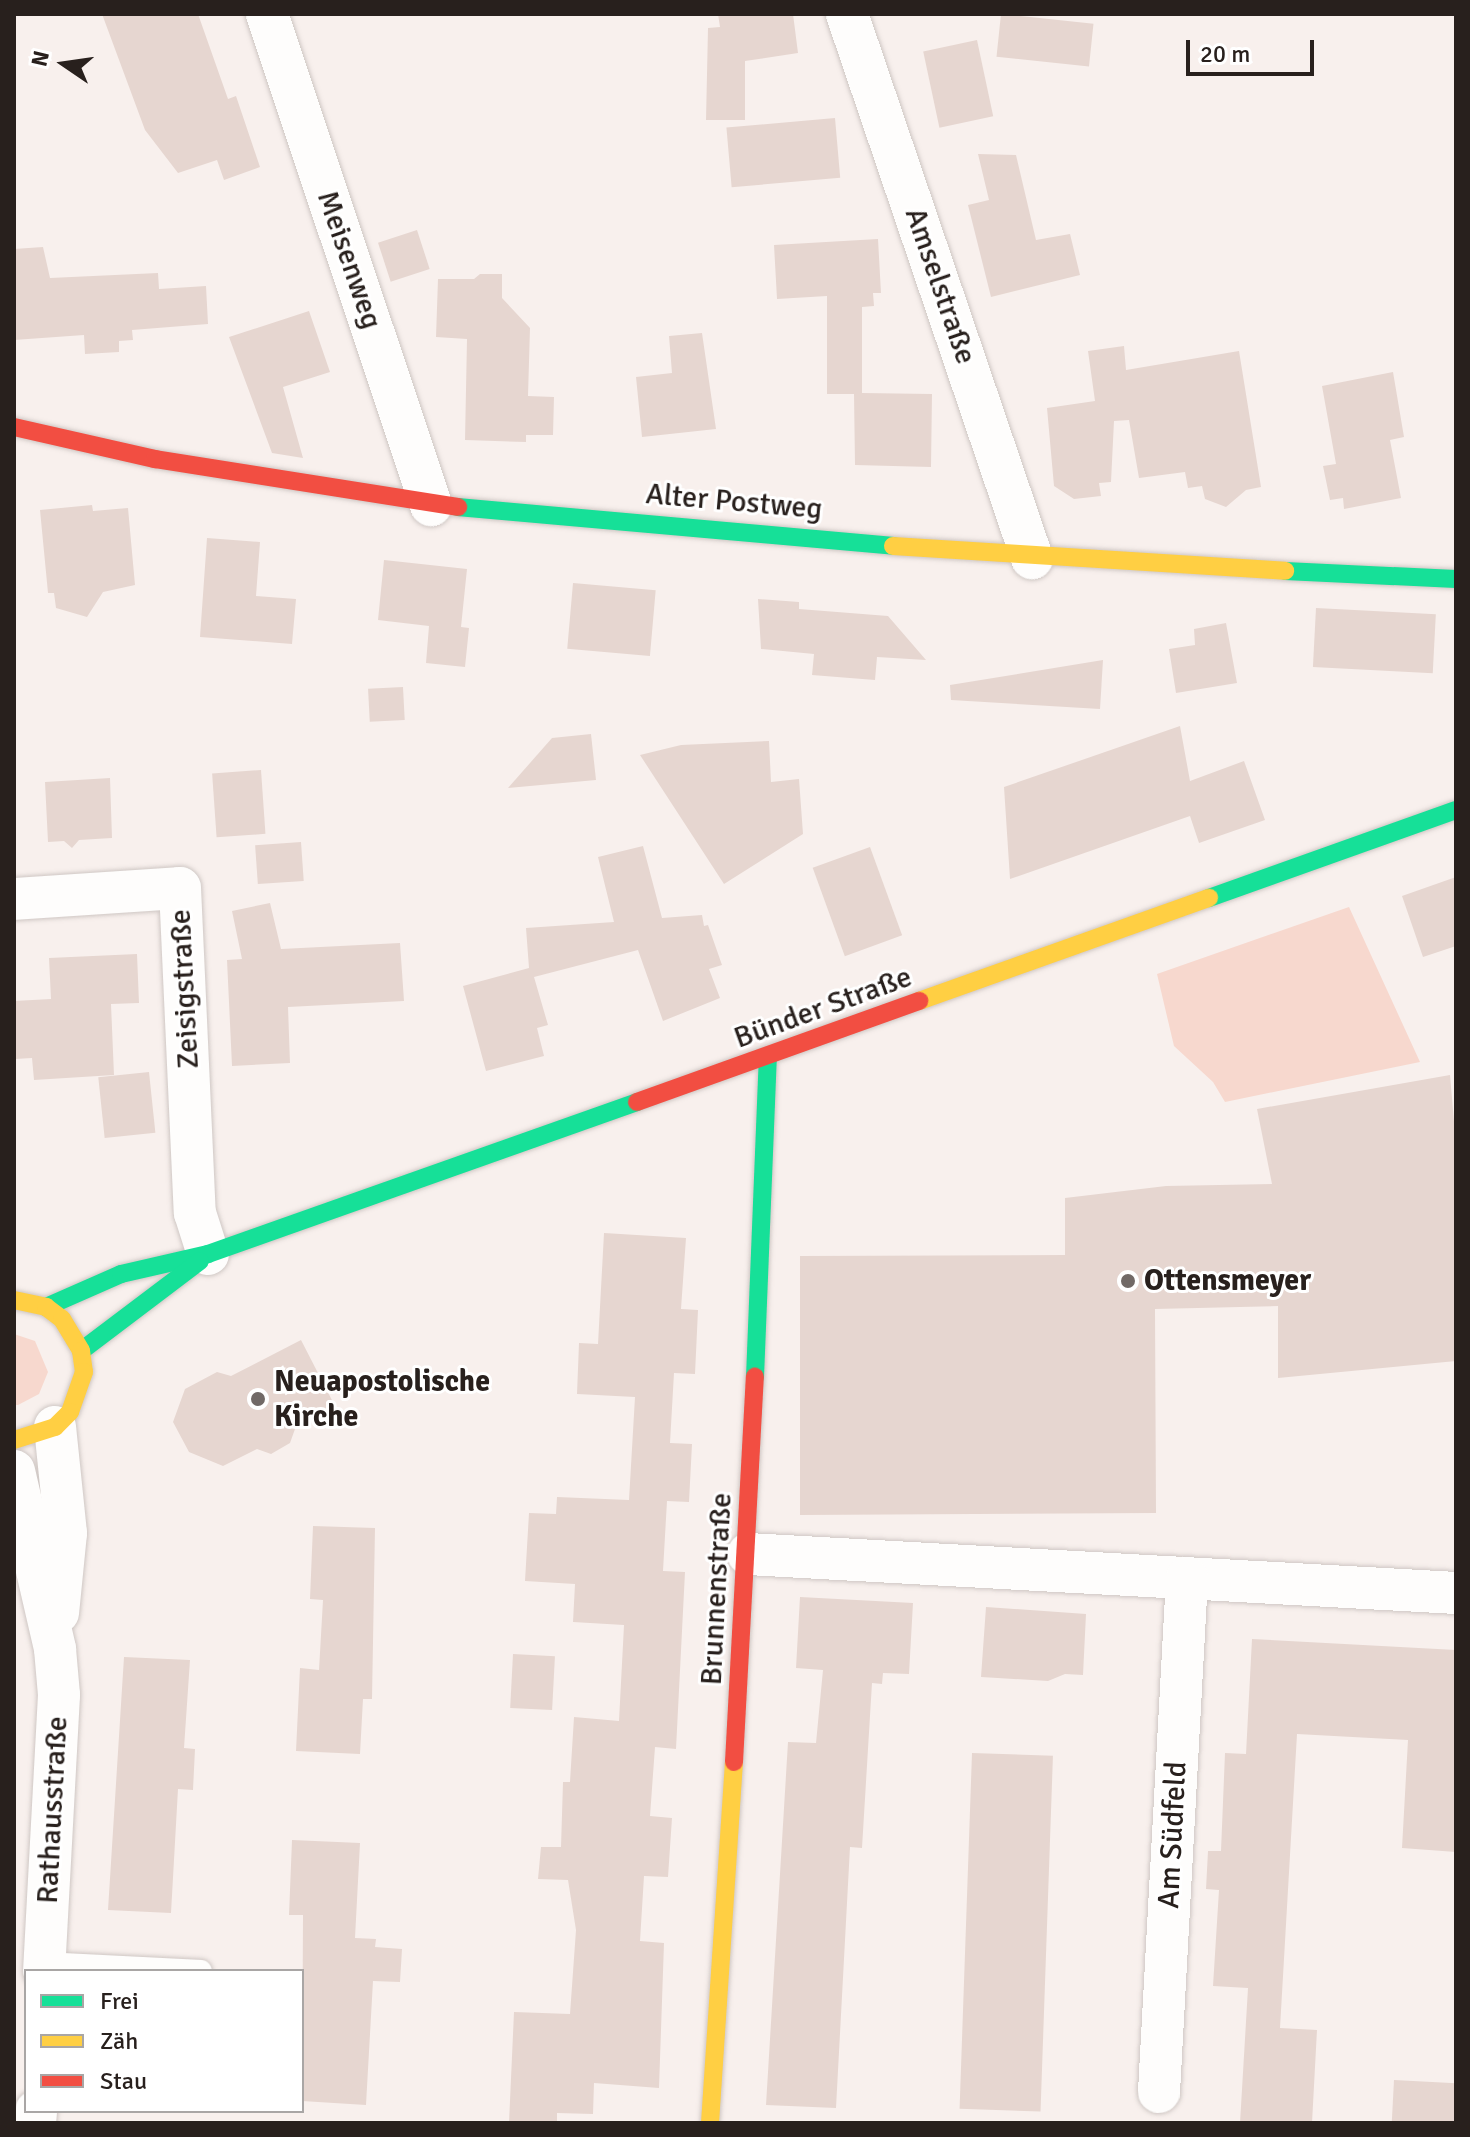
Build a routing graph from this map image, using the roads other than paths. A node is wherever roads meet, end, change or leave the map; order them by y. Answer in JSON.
{"nodes":[{"id":1,"x":267,"y":14,"type":"edge"},
{"id":2,"x":847,"y":14,"type":"edge"},
{"id":3,"x":14,"y":427,"type":"edge"},
{"id":4,"x":431,"y":505,"type":"junction"},
{"id":5,"x":1032,"y":558,"type":"junction"},
{"id":6,"x":1456,"y":579,"type":"edge"},
{"id":7,"x":1456,"y":810,"type":"edge"},
{"id":8,"x":14,"y":899,"type":"edge"},
{"id":9,"x":768,"y":1058,"type":"junction"},
{"id":10,"x":208,"y":1254,"type":"junction"},
{"id":11,"x":14,"y":1300,"type":"edge"},
{"id":12,"x":46,"y":1307,"type":"junction"},
{"id":13,"x":81,"y":1351,"type":"junction"},
{"id":14,"x":55,"y":1427,"type":"junction"},
{"id":15,"x":14,"y":1440,"type":"edge"},
{"id":16,"x":14,"y":1471,"type":"edge"},
{"id":17,"x":748,"y":1554,"type":"junction"},
{"id":18,"x":1187,"y":1578,"type":"junction"},
{"id":19,"x":1456,"y":1593,"type":"edge"},
{"id":20,"x":55,"y":1649,"type":"junction"},
{"id":21,"x":44,"y":1967,"type":"edge"},
{"id":22,"x":122,"y":1969,"type":"edge"},
{"id":23,"x":1159,"y":2092,"type":"dead end"},
{"id":24,"x":710,"y":2123,"type":"edge"}],
"edges":[{"from":1,"to":4,"type":"street","name":"Meisenweg"},
{"from":2,"to":5,"type":"street","name":"Amselstraße"},
{"from":3,"to":4,"type":"street","name":"Alter Postweg"},
{"from":4,"to":5,"type":"street","name":"Alter Postweg"},
{"from":5,"to":6,"type":"street","name":"Alter Postweg"},
{"from":7,"to":9,"type":"street","name":"Bünder Straße"},
{"from":8,"to":10,"type":"street","name":"Zeisigstraße"},
{"from":9,"to":10,"type":"street","name":"Bünder Straße"},
{"from":9,"to":17,"type":"street","name":"Brunnenstraße"},
{"from":10,"to":12,"type":"street","name":"Bünder Straße"},
{"from":10,"to":13,"type":"street","name":"Bünder Straße"},
{"from":11,"to":12,"type":"street"},
{"from":12,"to":13,"type":"street"},
{"from":13,"to":14,"type":"street"},
{"from":14,"to":15,"type":"street"},
{"from":14,"to":20,"type":"street","name":"Rathausstraße"},
{"from":16,"to":20,"type":"street","name":"Rathausstraße"},
{"from":17,"to":18,"type":"street"},
{"from":17,"to":24,"type":"street","name":"Brunnenstraße"},
{"from":18,"to":19,"type":"street"},
{"from":18,"to":23,"type":"street","name":"Am Südfeld"},
{"from":20,"to":21,"type":"street","name":"Rathausstraße"},
{"from":21,"to":22,"type":"lane"}]}
